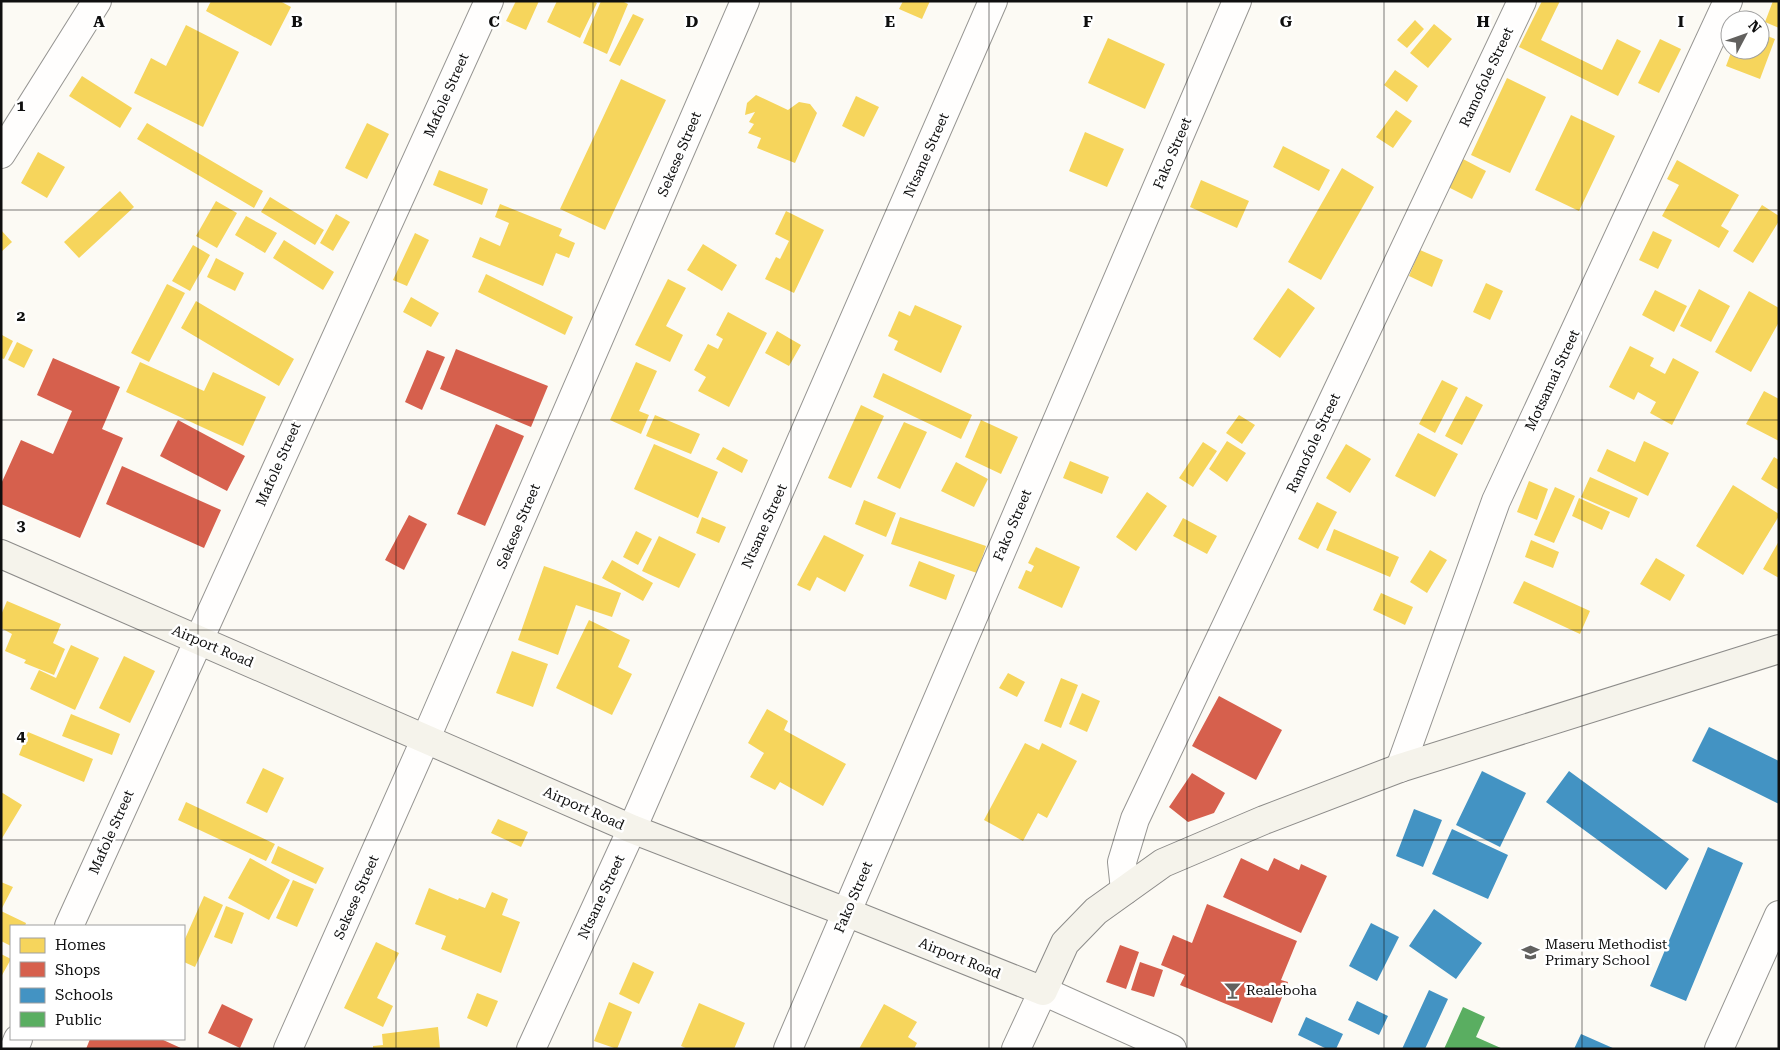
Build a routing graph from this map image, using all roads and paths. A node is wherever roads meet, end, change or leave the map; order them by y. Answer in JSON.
{"nodes":[{"id":1,"x":97,"y":1,"type":"edge"},
{"id":2,"x":489,"y":1,"type":"edge"},
{"id":3,"x":746,"y":1,"type":"edge"},
{"id":4,"x":993,"y":1,"type":"edge"},
{"id":5,"x":1237,"y":1,"type":"edge"},
{"id":6,"x":1522,"y":1,"type":"edge"},
{"id":7,"x":1728,"y":1,"type":"edge"},
{"id":8,"x":1,"y":154,"type":"edge"},
{"id":9,"x":1,"y":554,"type":"edge"},
{"id":10,"x":198,"y":640,"type":"junction"},
{"id":11,"x":1779,"y":650,"type":"edge"},
{"id":12,"x":426,"y":738,"type":"junction"},
{"id":13,"x":1400,"y":768,"type":"junction"},
{"id":14,"x":632,"y":829,"type":"junction"},
{"id":15,"x":1124,"y":890,"type":"junction"},
{"id":16,"x":846,"y":912,"type":"junction"},
{"id":17,"x":1779,"y":915,"type":"edge"},
{"id":18,"x":69,"y":925,"type":"edge"},
{"id":19,"x":1043,"y":991,"type":"junction"},
{"id":20,"x":288,"y":1049,"type":"edge"},
{"id":21,"x":531,"y":1049,"type":"edge"},
{"id":22,"x":788,"y":1049,"type":"edge"},
{"id":23,"x":1016,"y":1049,"type":"edge"},
{"id":24,"x":1172,"y":1049,"type":"edge"},
{"id":25,"x":1719,"y":1049,"type":"edge"}],
"edges":[{"from":1,"to":8,"type":"street"},
{"from":2,"to":10,"type":"street","name":"Mafole Street"},
{"from":3,"to":12,"type":"street","name":"Sekese Street"},
{"from":4,"to":14,"type":"street","name":"Ntsane Street"},
{"from":5,"to":16,"type":"street","name":"Fako Street"},
{"from":6,"to":15,"type":"street","name":"Ramofole Street"},
{"from":7,"to":13,"type":"street","name":"Motsamai Street"},
{"from":9,"to":10,"type":"main road","name":"Airport Road"},
{"from":10,"to":12,"type":"main road","name":"Airport Road"},
{"from":10,"to":18,"type":"street","name":"Mafole Street"},
{"from":11,"to":13,"type":"main road"},
{"from":12,"to":14,"type":"main road","name":"Airport Road"},
{"from":12,"to":20,"type":"street","name":"Sekese Street"},
{"from":13,"to":15,"type":"main road"},
{"from":14,"to":16,"type":"main road","name":"Airport Road"},
{"from":14,"to":21,"type":"street","name":"Ntsane Street"},
{"from":15,"to":19,"type":"main road"},
{"from":16,"to":19,"type":"main road","name":"Airport Road"},
{"from":16,"to":22,"type":"street","name":"Fako Street"},
{"from":17,"to":25,"type":"street"},
{"from":19,"to":23,"type":"street"},
{"from":19,"to":24,"type":"street","name":"Airport Road"}]}
